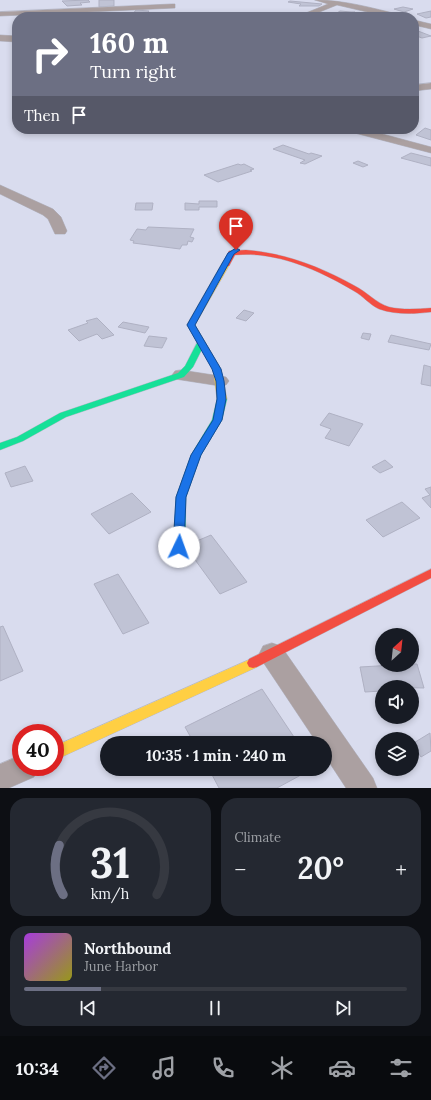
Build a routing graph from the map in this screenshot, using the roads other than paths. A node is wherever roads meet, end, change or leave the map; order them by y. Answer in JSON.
{"nodes":[{"id":1,"x":178,"y":0,"type":"edge"},
{"id":2,"x":319,"y":0,"type":"edge"},
{"id":3,"x":337,"y":3,"type":"junction"},
{"id":4,"x":172,"y":6,"type":"junction"},
{"id":5,"x":43,"y":12,"type":"edge"},
{"id":6,"x":169,"y":12,"type":"edge"},
{"id":7,"x":313,"y":12,"type":"edge"},
{"id":8,"x":376,"y":12,"type":"edge"},
{"id":9,"x":12,"y":13,"type":"edge"},
{"id":10,"x":0,"y":14,"type":"edge"},
{"id":11,"x":419,"y":23,"type":"edge"},
{"id":12,"x":431,"y":27,"type":"edge"},
{"id":13,"x":0,"y":38,"type":"edge"},
{"id":14,"x":12,"y":39,"type":"edge"},
{"id":15,"x":431,"y":86,"type":"edge"},
{"id":16,"x":419,"y":87,"type":"edge"},
{"id":17,"x":370,"y":134,"type":"edge"},
{"id":18,"x":431,"y":150,"type":"edge"},
{"id":19,"x":0,"y":189,"type":"edge"},
{"id":20,"x":60,"y":231,"type":"dead end"},
{"id":21,"x":431,"y":310,"type":"edge"},
{"id":22,"x":201,"y":343,"type":"junction"},
{"id":23,"x":181,"y":375,"type":"junction"},
{"id":24,"x":220,"y":381,"type":"junction"},
{"id":25,"x":0,"y":447,"type":"edge"},
{"id":26,"x":179,"y":547,"type":"dead end"},
{"id":27,"x":431,"y":573,"type":"edge"},
{"id":28,"x":272,"y":654,"type":"junction"},
{"id":29,"x":64,"y":750,"type":"edge"},
{"id":30,"x":12,"y":772,"type":"edge"},
{"id":31,"x":0,"y":778,"type":"edge"},
{"id":32,"x":363,"y":788,"type":"edge"}],
"edges":[{"from":1,"to":4,"type":"street"},
{"from":2,"to":3,"type":"street"},
{"from":3,"to":7,"type":"street"},
{"from":3,"to":8,"type":"street"},
{"from":4,"to":5,"type":"street"},
{"from":4,"to":6,"type":"street"},
{"from":9,"to":10,"type":"street"},
{"from":11,"to":12,"type":"street"},
{"from":13,"to":14,"type":"street"},
{"from":15,"to":16,"type":"street"},
{"from":17,"to":18,"type":"street"},
{"from":19,"to":20,"type":"street"},
{"from":21,"to":22,"type":"street"},
{"from":22,"to":23,"type":"street"},
{"from":22,"to":24,"type":"street"},
{"from":23,"to":24,"type":"street"},
{"from":23,"to":25,"type":"street"},
{"from":24,"to":26,"type":"street"},
{"from":27,"to":28,"type":"street"},
{"from":28,"to":29,"type":"street"},
{"from":28,"to":32,"type":"street"},
{"from":30,"to":31,"type":"street"}]}
